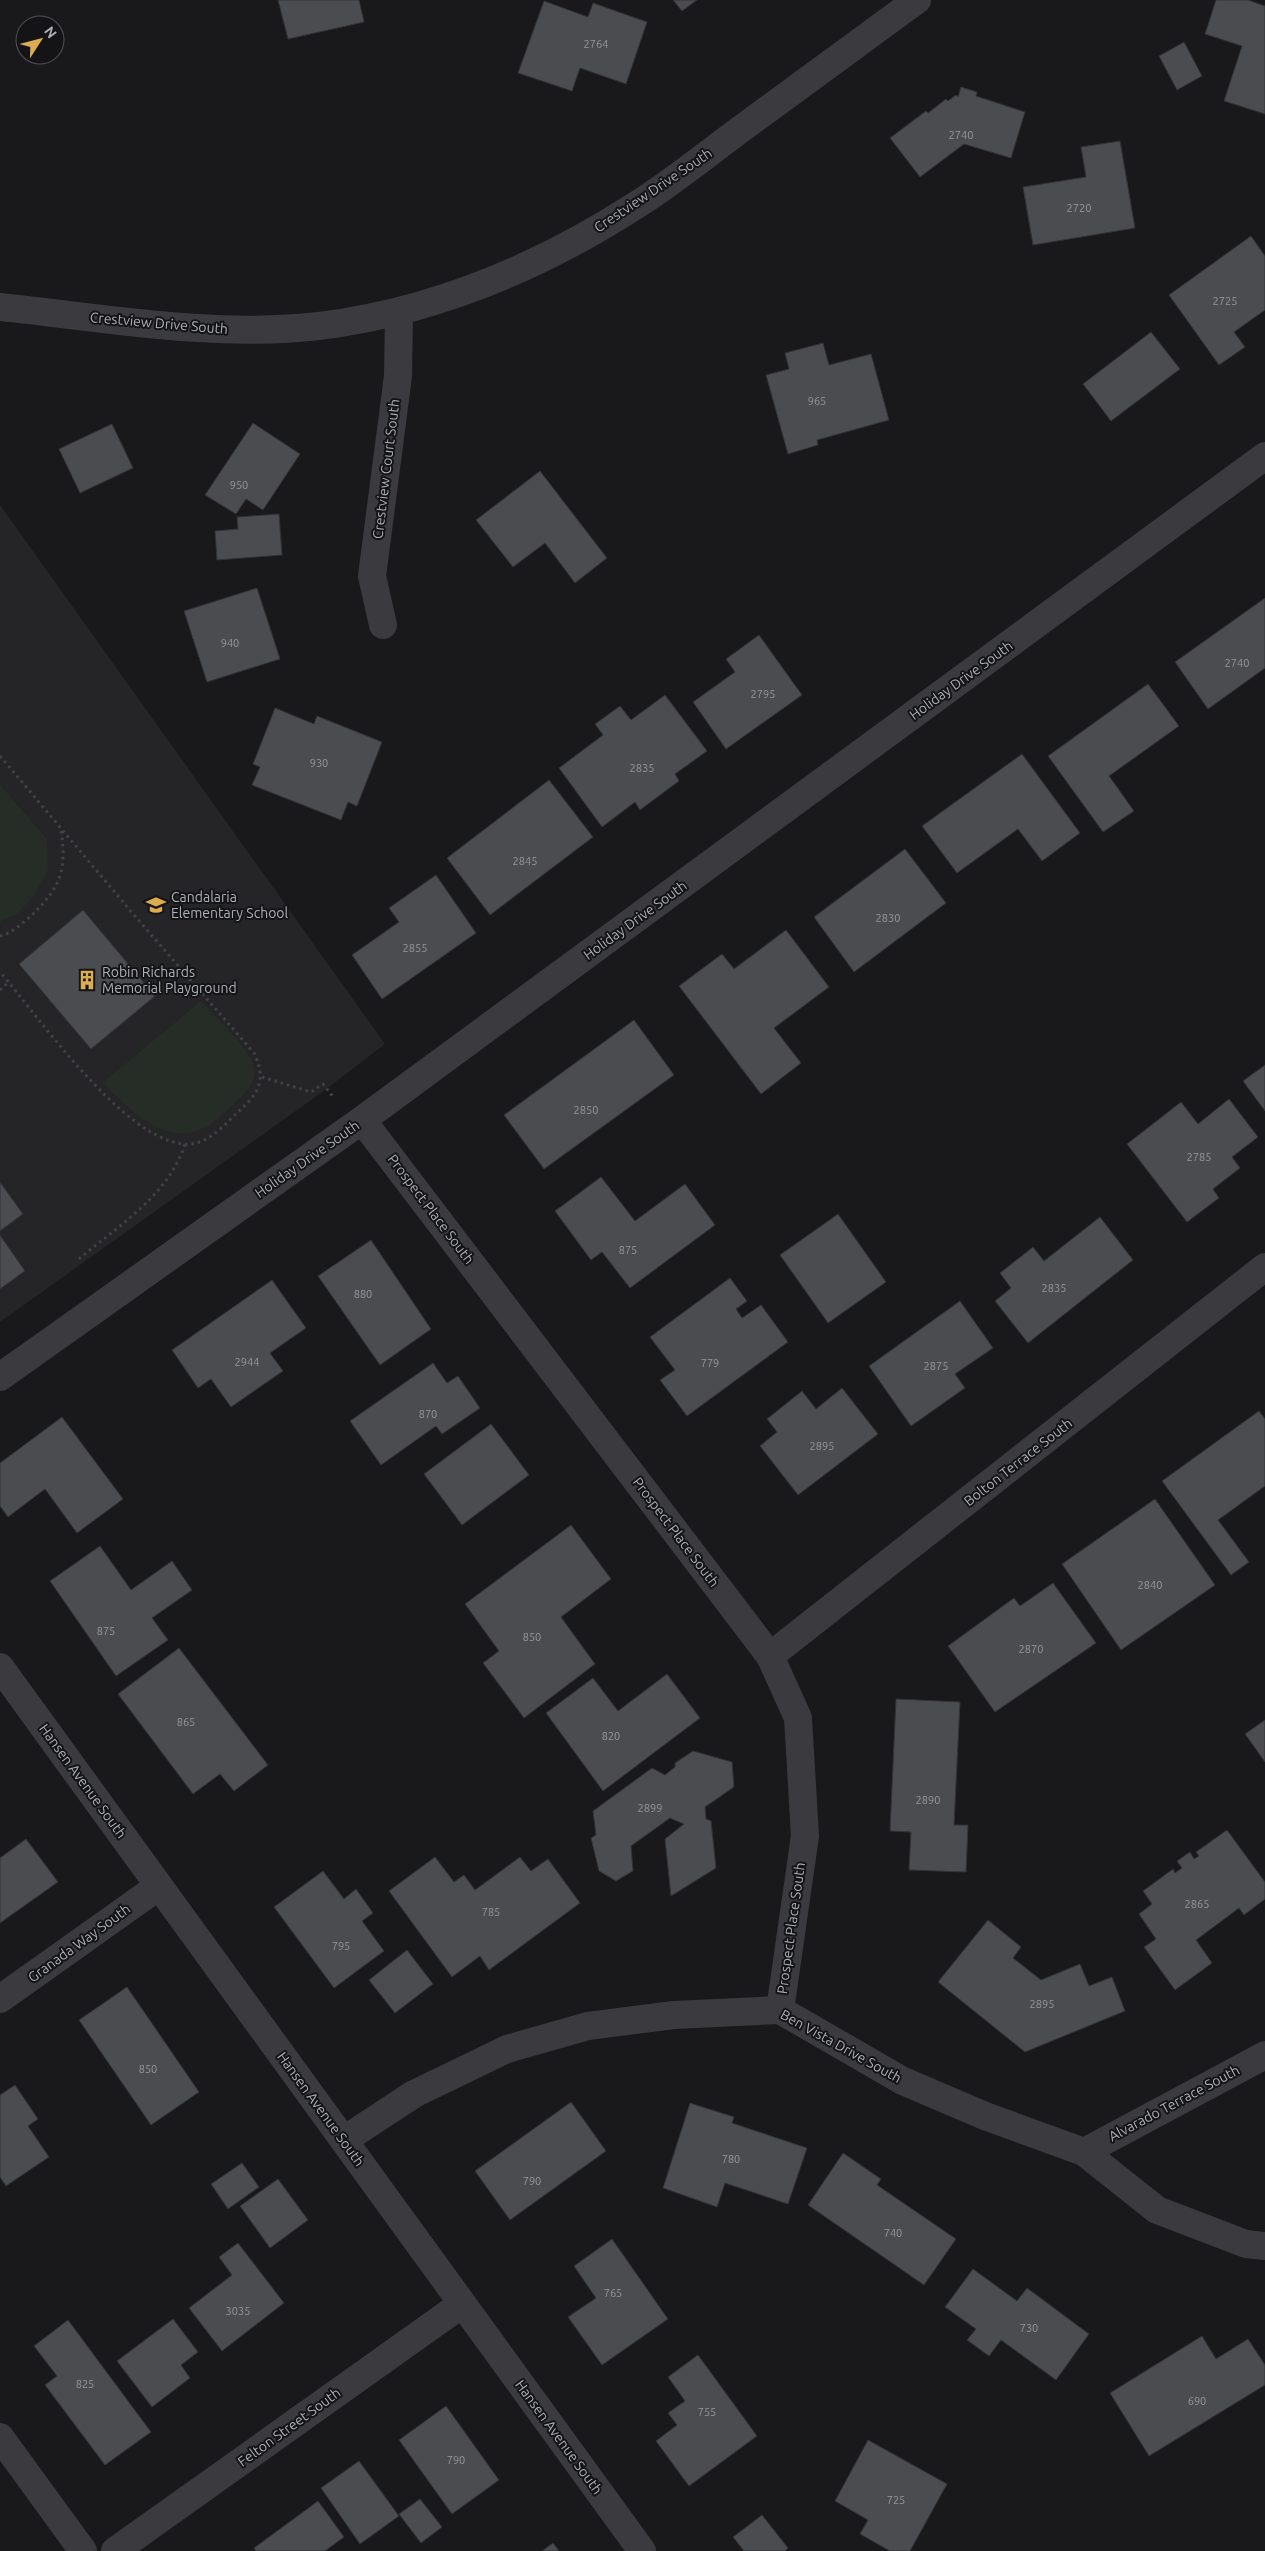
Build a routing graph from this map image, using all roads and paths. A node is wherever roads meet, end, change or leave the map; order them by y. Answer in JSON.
{"nodes":[{"id":1,"x":917,"y":0,"type":"edge"},
{"id":2,"x":0,"y":307,"type":"edge"},
{"id":3,"x":399,"y":312,"type":"junction"},
{"id":4,"x":1265,"y":456,"type":"edge"},
{"id":5,"x":383,"y":625,"type":"dead end"},
{"id":6,"x":0,"y":756,"type":"edge"},
{"id":7,"x":61,"y":829,"type":"junction"},
{"id":8,"x":0,"y":936,"type":"edge"},
{"id":9,"x":0,"y":972,"type":"edge"},
{"id":10,"x":9,"y":982,"type":"junction"},
{"id":11,"x":0,"y":990,"type":"edge"},
{"id":12,"x":262,"y":1077,"type":"junction"},
{"id":13,"x":358,"y":1122,"type":"junction"},
{"id":14,"x":185,"y":1144,"type":"junction"},
{"id":15,"x":79,"y":1259,"type":"dead end"},
{"id":16,"x":1265,"y":1267,"type":"edge"},
{"id":17,"x":0,"y":1378,"type":"edge"},
{"id":18,"x":770,"y":1656,"type":"junction"},
{"id":19,"x":0,"y":1667,"type":"edge"},
{"id":20,"x":159,"y":1886,"type":"junction"},
{"id":21,"x":0,"y":2000,"type":"edge"},
{"id":22,"x":780,"y":2010,"type":"junction"},
{"id":23,"x":1265,"y":2054,"type":"edge"},
{"id":24,"x":344,"y":2140,"type":"junction"},
{"id":25,"x":1084,"y":2152,"type":"junction"},
{"id":26,"x":1265,"y":2246,"type":"edge"},
{"id":27,"x":462,"y":2304,"type":"junction"},
{"id":28,"x":0,"y":2437,"type":"edge"},
{"id":29,"x":83,"y":2551,"type":"edge"},
{"id":30,"x":115,"y":2551,"type":"edge"},
{"id":31,"x":642,"y":2551,"type":"edge"}],
"edges":[{"from":1,"to":3,"type":"street","name":"Crestview Drive South"},
{"from":2,"to":3,"type":"street","name":"Crestview Drive South"},
{"from":3,"to":5,"type":"street","name":"Crestview Court South"},
{"from":4,"to":13,"type":"street","name":"Holiday Drive South"},
{"from":6,"to":7,"type":"path"},
{"from":7,"to":8,"type":"path"},
{"from":7,"to":12,"type":"path"},
{"from":9,"to":10,"type":"path"},
{"from":10,"to":11,"type":"path"},
{"from":10,"to":14,"type":"path"},
{"from":12,"to":13,"type":"path"},
{"from":12,"to":14,"type":"path"},
{"from":13,"to":17,"type":"street","name":"Holiday Drive South"},
{"from":13,"to":18,"type":"street","name":"Prospect Place South"},
{"from":14,"to":15,"type":"path"},
{"from":16,"to":18,"type":"street","name":"Bolton Terrace South"},
{"from":18,"to":22,"type":"street","name":"Prospect Place South"},
{"from":19,"to":20,"type":"street","name":"Hansen Avenue South"},
{"from":20,"to":21,"type":"street","name":"Granada Way South"},
{"from":20,"to":24,"type":"street","name":"Hansen Avenue South"},
{"from":22,"to":24,"type":"street","name":"Ben Vista Drive South"},
{"from":22,"to":25,"type":"street","name":"Ben Vista Drive South"},
{"from":23,"to":25,"type":"street","name":"Alvarado Terrace South"},
{"from":24,"to":27,"type":"street","name":"Hansen Avenue South"},
{"from":25,"to":26,"type":"street","name":"Ben Vista Drive South"},
{"from":27,"to":30,"type":"street","name":"Felton Street South"},
{"from":27,"to":31,"type":"street","name":"Hansen Avenue South"},
{"from":28,"to":29,"type":"street"}]}
